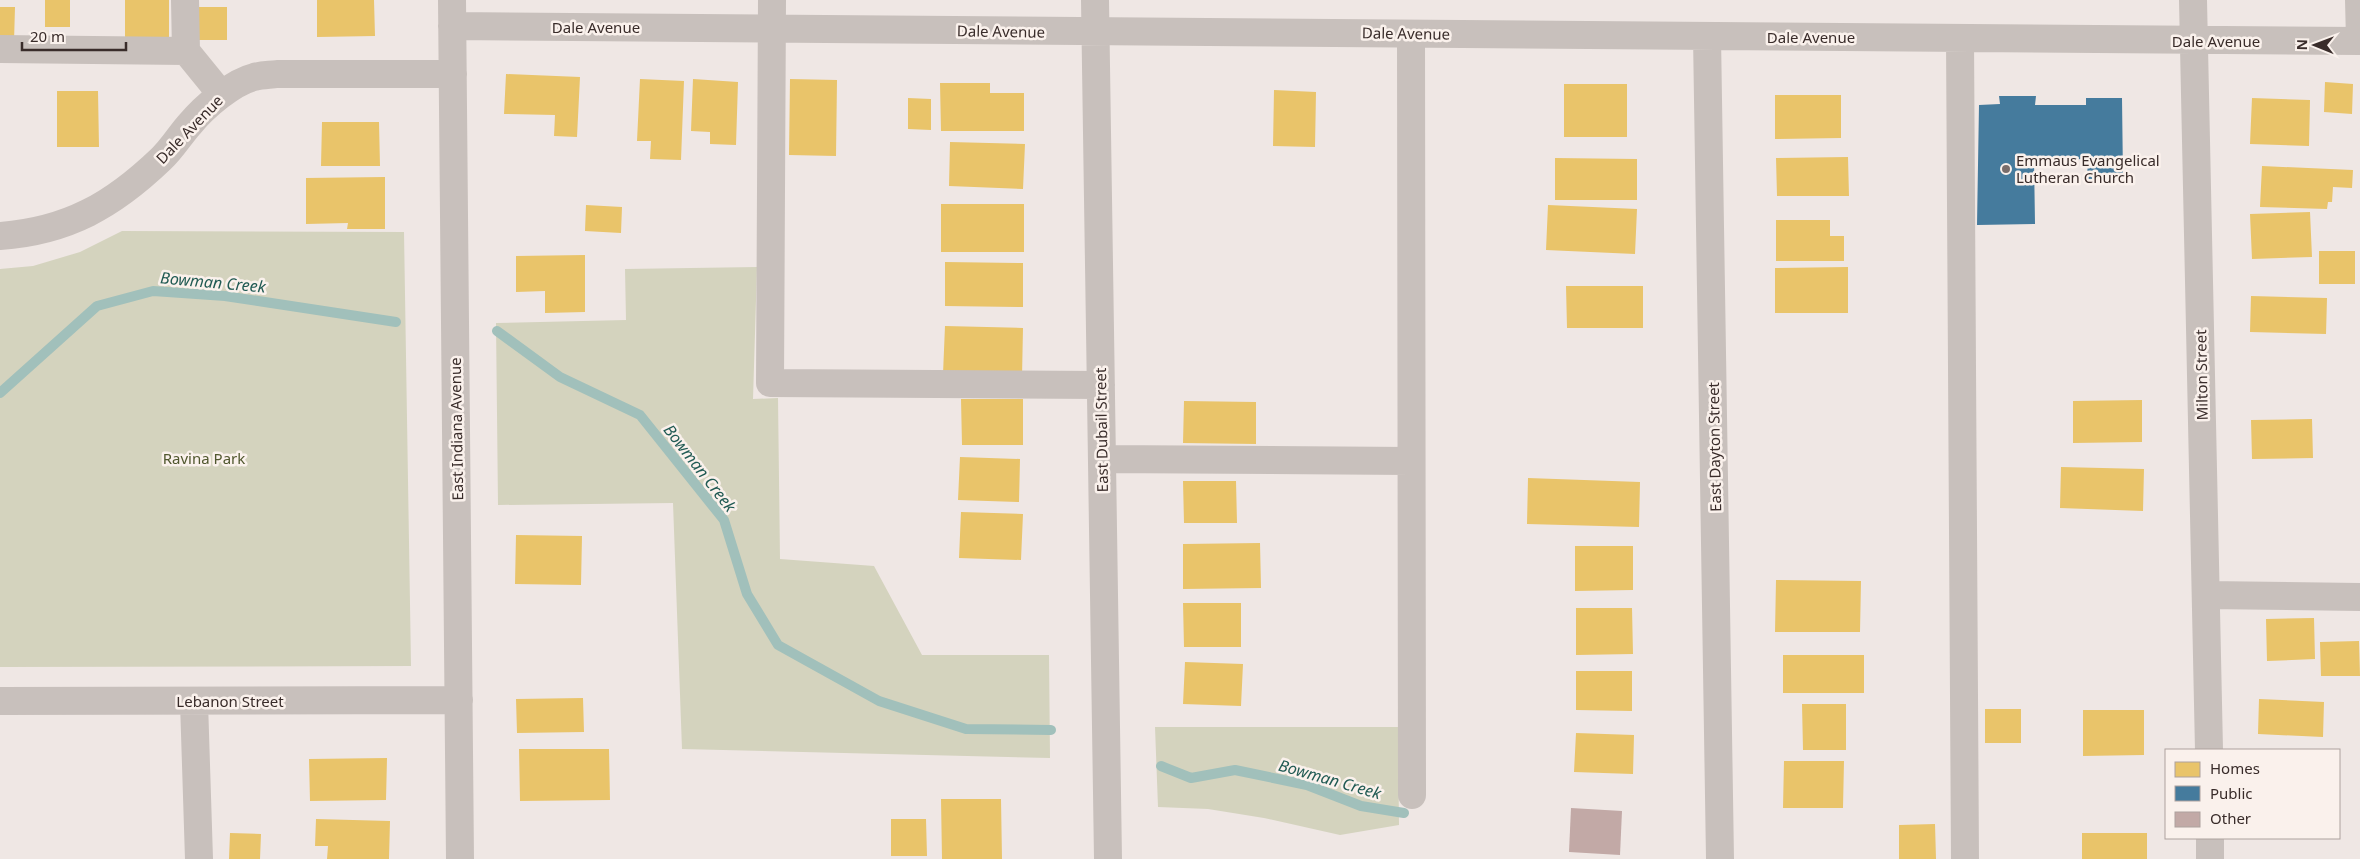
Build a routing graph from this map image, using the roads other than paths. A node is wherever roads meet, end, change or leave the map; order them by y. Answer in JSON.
{"nodes":[{"id":1,"x":185,"y":0,"type":"edge"},
{"id":2,"x":772,"y":0,"type":"edge"},
{"id":3,"x":1095,"y":0,"type":"edge"},
{"id":4,"x":2193,"y":0,"type":"edge"},
{"id":5,"x":2360,"y":0,"type":"edge"},
{"id":6,"x":452,"y":13,"type":"edge"},
{"id":7,"x":772,"y":28,"type":"junction"},
{"id":8,"x":1095,"y":32,"type":"junction"},
{"id":9,"x":1411,"y":34,"type":"junction"},
{"id":10,"x":1708,"y":36,"type":"junction"},
{"id":11,"x":1960,"y":38,"type":"junction"},
{"id":12,"x":2193,"y":41,"type":"junction"},
{"id":13,"x":2360,"y":41,"type":"edge"},
{"id":14,"x":0,"y":49,"type":"edge"},
{"id":15,"x":186,"y":51,"type":"junction"},
{"id":16,"x":453,"y":74,"type":"junction"},
{"id":17,"x":221,"y":94,"type":"junction"},
{"id":18,"x":0,"y":236,"type":"edge"},
{"id":19,"x":1101,"y":385,"type":"junction"},
{"id":20,"x":1102,"y":459,"type":"junction"},
{"id":21,"x":1410,"y":461,"type":"junction"},
{"id":22,"x":2207,"y":595,"type":"junction"},
{"id":23,"x":2360,"y":597,"type":"edge"},
{"id":24,"x":459,"y":700,"type":"junction"},
{"id":25,"x":0,"y":701,"type":"edge"},
{"id":26,"x":194,"y":702,"type":"junction"},
{"id":27,"x":2209,"y":749,"type":"edge"},
{"id":28,"x":1412,"y":795,"type":"dead end"},
{"id":29,"x":2210,"y":839,"type":"edge"},
{"id":30,"x":199,"y":859,"type":"edge"},
{"id":31,"x":460,"y":859,"type":"edge"},
{"id":32,"x":1108,"y":859,"type":"edge"},
{"id":33,"x":1720,"y":859,"type":"edge"},
{"id":34,"x":1964,"y":859,"type":"edge"},
{"id":35,"x":2210,"y":859,"type":"edge"}],
"edges":[{"from":1,"to":15,"type":"street"},
{"from":2,"to":7,"type":"street"},
{"from":3,"to":8,"type":"street","name":"East Dubail Street"},
{"from":4,"to":12,"type":"street","name":"Milton Street"},
{"from":5,"to":13,"type":"street"},
{"from":6,"to":7,"type":"street","name":"Dale Avenue"},
{"from":6,"to":16,"type":"street","name":"East Indiana Avenue"},
{"from":7,"to":8,"type":"street","name":"Dale Avenue"},
{"from":7,"to":19,"type":"street"},
{"from":8,"to":9,"type":"street","name":"Dale Avenue"},
{"from":8,"to":19,"type":"street","name":"East Dubail Street"},
{"from":9,"to":10,"type":"street","name":"Dale Avenue"},
{"from":9,"to":21,"type":"street"},
{"from":10,"to":11,"type":"street","name":"Dale Avenue"},
{"from":10,"to":33,"type":"street","name":"East Dayton Street"},
{"from":11,"to":12,"type":"street","name":"Dale Avenue"},
{"from":11,"to":34,"type":"street"},
{"from":12,"to":13,"type":"street","name":"Dale Avenue"},
{"from":12,"to":22,"type":"street","name":"Milton Street"},
{"from":14,"to":15,"type":"street"},
{"from":15,"to":17,"type":"street"},
{"from":16,"to":17,"type":"street","name":"Dale Avenue"},
{"from":16,"to":24,"type":"street","name":"East Indiana Avenue"},
{"from":17,"to":18,"type":"street","name":"Dale Avenue"},
{"from":19,"to":20,"type":"street","name":"East Dubail Street"},
{"from":20,"to":21,"type":"street"},
{"from":20,"to":32,"type":"street","name":"East Dubail Street"},
{"from":21,"to":28,"type":"street"},
{"from":22,"to":23,"type":"street"},
{"from":22,"to":27,"type":"street","name":"Milton Street"},
{"from":24,"to":26,"type":"street","name":"Lebanon Street"},
{"from":24,"to":31,"type":"street","name":"East Indiana Avenue"},
{"from":25,"to":26,"type":"street","name":"Lebanon Street"},
{"from":26,"to":30,"type":"street"},
{"from":29,"to":35,"type":"street"}]}
